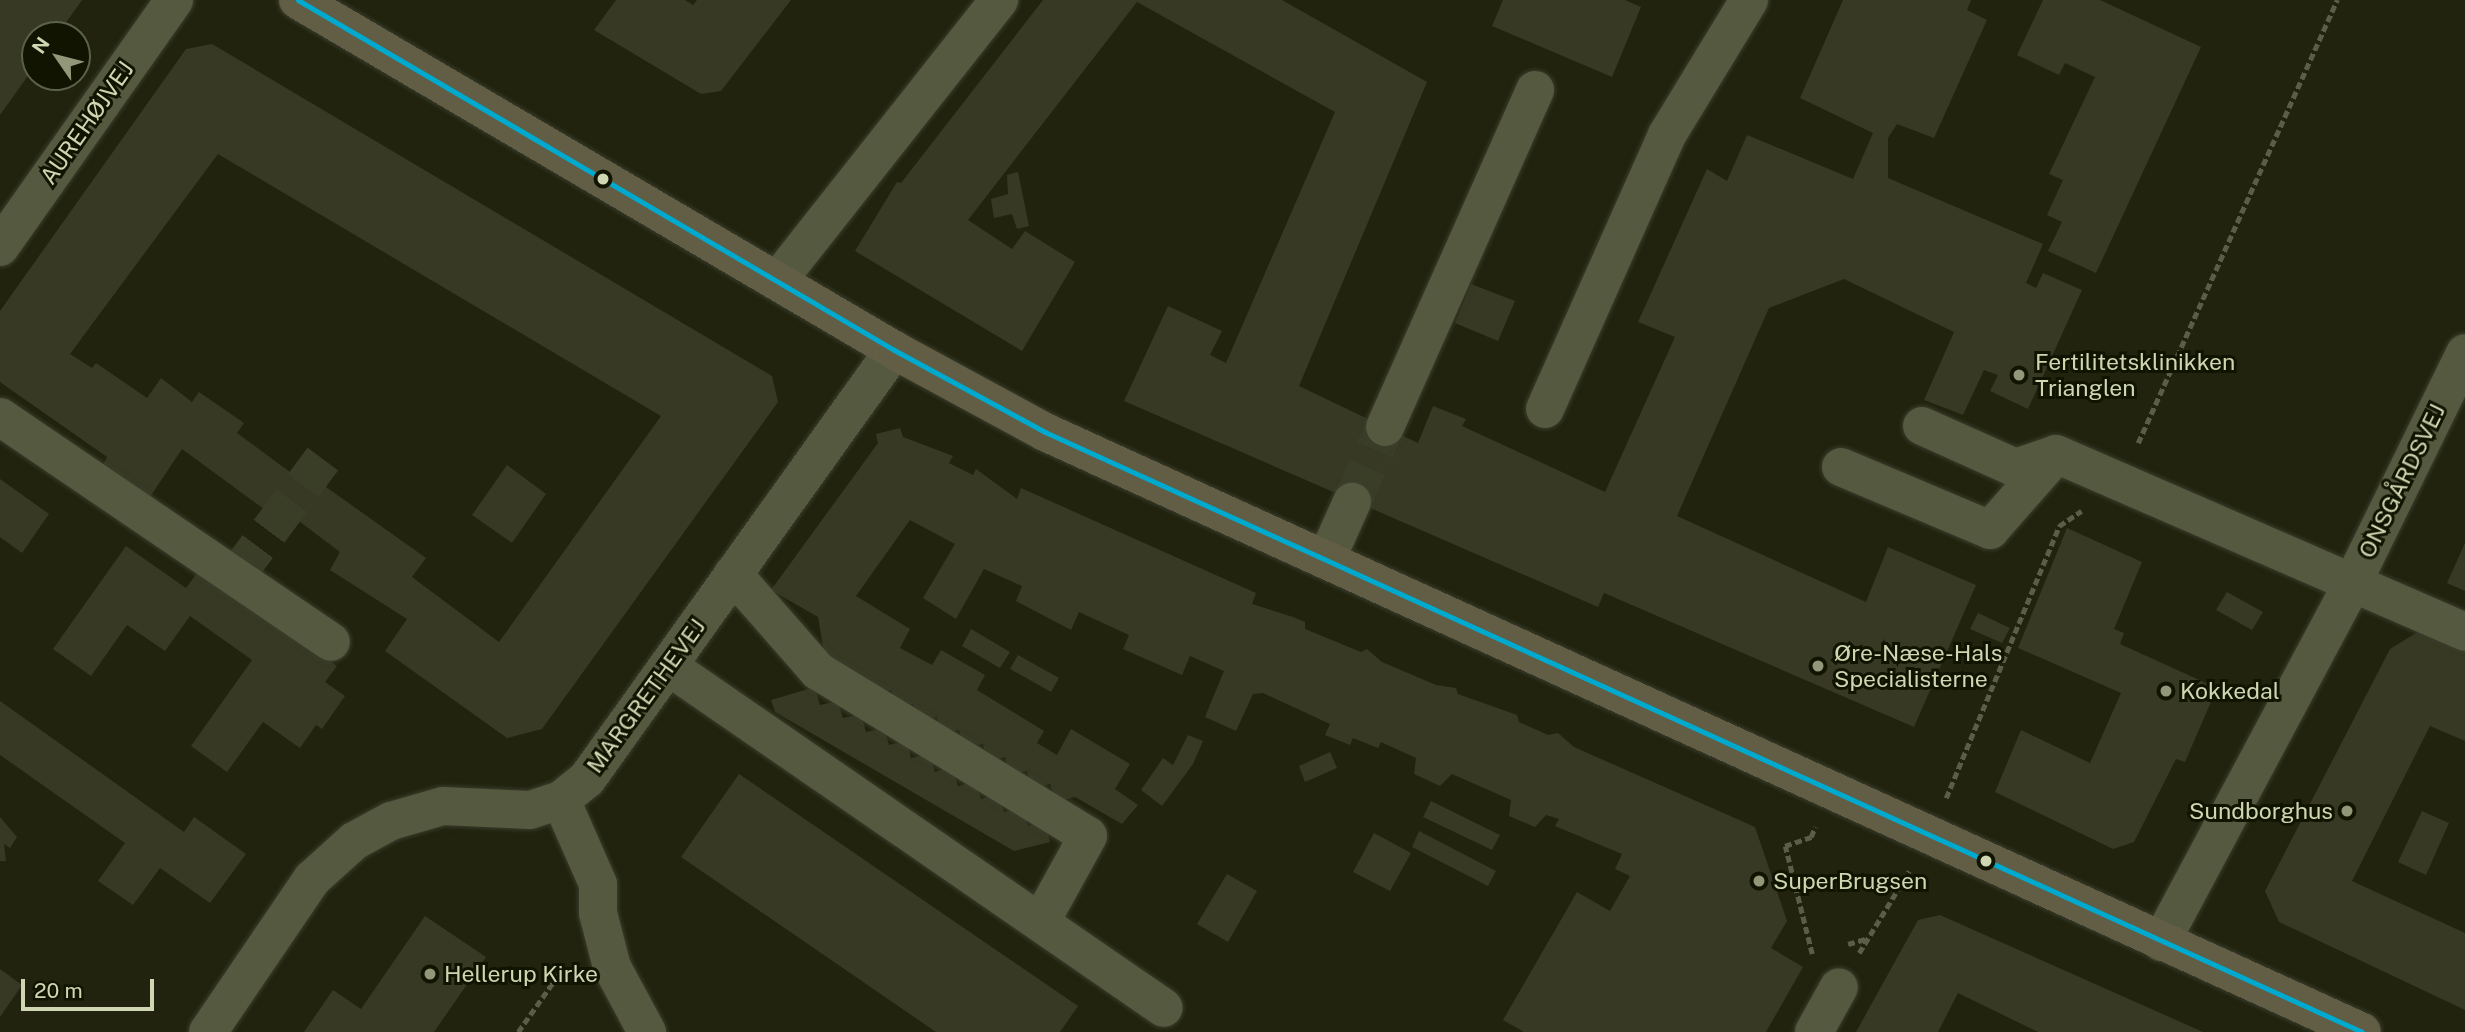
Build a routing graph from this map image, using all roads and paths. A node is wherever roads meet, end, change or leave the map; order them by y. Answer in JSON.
{"nodes":[{"id":1,"x":174,"y":0,"type":"edge"},
{"id":2,"x":298,"y":0,"type":"edge"},
{"id":3,"x":999,"y":0,"type":"edge"},
{"id":4,"x":1749,"y":0,"type":"edge"},
{"id":5,"x":2337,"y":0,"type":"edge"},
{"id":6,"x":1535,"y":90,"type":"dead end"},
{"id":7,"x":0,"y":247,"type":"edge"},
{"id":8,"x":778,"y":280,"type":"junction"},
{"id":9,"x":894,"y":350,"type":"junction"},
{"id":10,"x":2465,"y":353,"type":"edge"},
{"id":11,"x":1545,"y":409,"type":"dead end"},
{"id":12,"x":0,"y":417,"type":"edge"},
{"id":13,"x":1922,"y":426,"type":"dead end"},
{"id":14,"x":1385,"y":427,"type":"tunnel mouth"},
{"id":15,"x":2056,"y":454,"type":"junction"},
{"id":16,"x":1841,"y":467,"type":"dead end"},
{"id":17,"x":2120,"y":483,"type":"junction"},
{"id":18,"x":1352,"y":502,"type":"tunnel mouth"},
{"id":19,"x":1326,"y":560,"type":"junction"},
{"id":20,"x":733,"y":574,"type":"junction"},
{"id":21,"x":2352,"y":584,"type":"junction"},
{"id":22,"x":2465,"y":632,"type":"edge"},
{"id":23,"x":331,"y":642,"type":"dead end"},
{"id":24,"x":668,"y":666,"type":"junction"},
{"id":25,"x":1830,"y":791,"type":"junction"},
{"id":26,"x":561,"y":800,"type":"junction"},
{"id":27,"x":1930,"y":834,"type":"junction"},
{"id":28,"x":598,"y":913,"type":"junction"},
{"id":29,"x":1040,"y":923,"type":"junction"},
{"id":30,"x":1868,"y":939,"type":"junction"},
{"id":31,"x":2161,"y":942,"type":"junction"},
{"id":32,"x":1844,"y":945,"type":"dead end"},
{"id":33,"x":1821,"y":952,"type":"dead end"},
{"id":34,"x":1839,"y":987,"type":"joint"},
{"id":35,"x":1164,"y":1009,"type":"dead end"},
{"id":36,"x":208,"y":1032,"type":"edge"},
{"id":37,"x":518,"y":1032,"type":"edge"},
{"id":38,"x":647,"y":1032,"type":"edge"},
{"id":39,"x":1814,"y":1032,"type":"edge"},
{"id":40,"x":2362,"y":1032,"type":"edge"}],
"edges":[{"from":1,"to":7,"type":"street","name":"AUREHØJVEJ"},
{"from":2,"to":8,"type":"main road"},
{"from":3,"to":8,"type":"street"},
{"from":4,"to":11,"type":"street"},
{"from":5,"to":17,"type":"path"},
{"from":6,"to":14,"type":"street"},
{"from":8,"to":9,"type":"main road"},
{"from":9,"to":19,"type":"main road"},
{"from":9,"to":20,"type":"street","name":"MARGRETHEVEJ"},
{"from":10,"to":21,"type":"street","name":"ONSGÅRDSVEJ"},
{"from":12,"to":23,"type":"street"},
{"from":13,"to":15,"type":"street"},
{"from":15,"to":16,"type":"street"},
{"from":15,"to":17,"type":"street"},
{"from":17,"to":21,"type":"street"},
{"from":17,"to":27,"type":"path"},
{"from":18,"to":19,"type":"street"},
{"from":19,"to":25,"type":"main road"},
{"from":20,"to":24,"type":"street","name":"MARGRETHEVEJ"},
{"from":20,"to":29,"type":"street"},
{"from":21,"to":22,"type":"street"},
{"from":21,"to":31,"type":"street","name":"ONSGÅRDSVEJ"},
{"from":24,"to":26,"type":"street","name":"MARGRETHEVEJ"},
{"from":24,"to":29,"type":"street"},
{"from":25,"to":27,"type":"main road"},
{"from":25,"to":33,"type":"path"},
{"from":26,"to":28,"type":"street"},
{"from":26,"to":36,"type":"street","name":"MARGRETHEVEJ"},
{"from":27,"to":30,"type":"path"},
{"from":27,"to":31,"type":"main road"},
{"from":28,"to":37,"type":"path"},
{"from":28,"to":38,"type":"street"},
{"from":29,"to":35,"type":"street"},
{"from":30,"to":32,"type":"path"},
{"from":30,"to":34,"type":"path"},
{"from":31,"to":40,"type":"main road"},
{"from":34,"to":39,"type":"street"}]}
